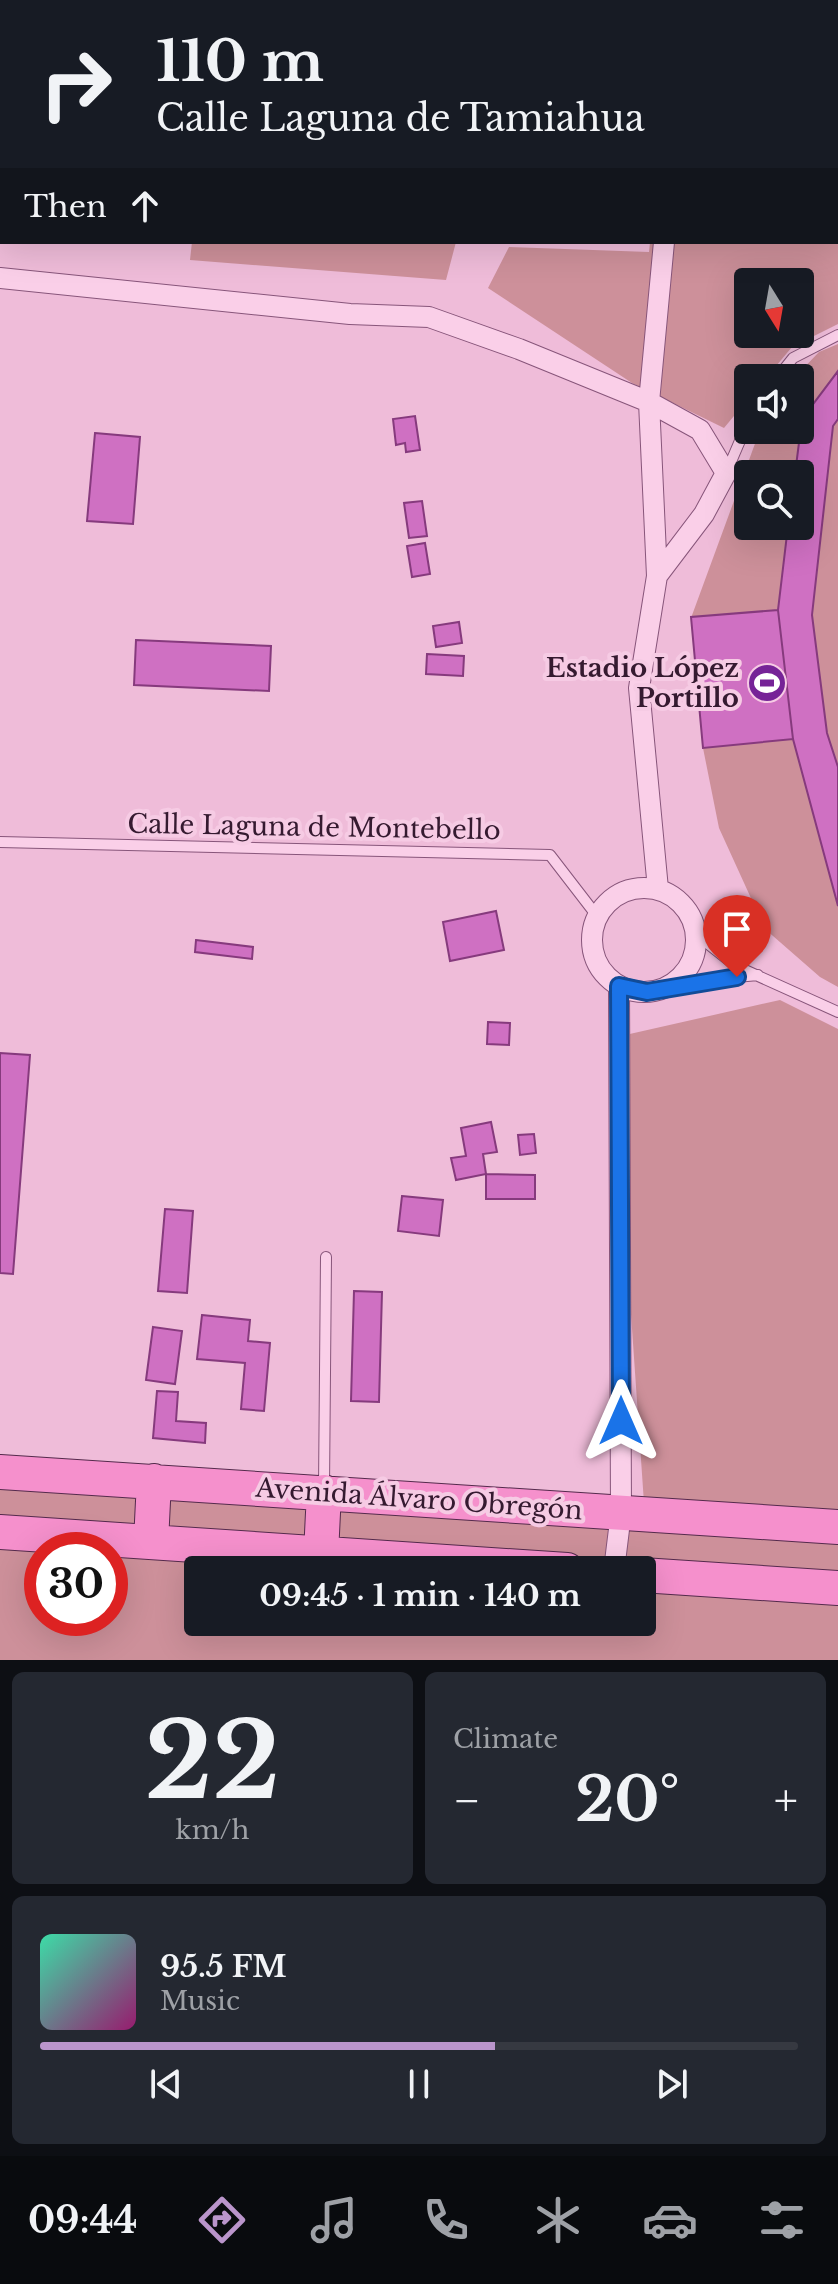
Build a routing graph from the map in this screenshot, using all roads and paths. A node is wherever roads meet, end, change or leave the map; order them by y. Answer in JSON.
{"nodes":[{"id":1,"x":664,"y":244,"type":"edge"},
{"id":2,"x":0,"y":278,"type":"edge"},
{"id":3,"x":838,"y":335,"type":"edge"},
{"id":4,"x":788,"y":364,"type":"edge"},
{"id":5,"x":649,"y":402,"type":"junction"},
{"id":6,"x":739,"y":444,"type":"edge"},
{"id":7,"x":726,"y":473,"type":"junction"},
{"id":8,"x":657,"y":576,"type":"junction"},
{"id":9,"x":0,"y":842,"type":"edge"},
{"id":10,"x":658,"y":889,"type":"junction"},
{"id":11,"x":597,"y":916,"type":"junction"},
{"id":12,"x":697,"y":935,"type":"junction"},
{"id":13,"x":760,"y":975,"type":"junction"},
{"id":14,"x":619,"y":986,"type":"junction"},
{"id":15,"x":661,"y":989,"type":"junction"},
{"id":16,"x":838,"y":1012,"type":"edge"},
{"id":17,"x":326,"y":1257,"type":"dead end"},
{"id":18,"x":0,"y":1472,"type":"edge"},
{"id":19,"x":154,"y":1481,"type":"junction"},
{"id":20,"x":324,"y":1492,"type":"junction"},
{"id":21,"x":621,"y":1513,"type":"junction"},
{"id":22,"x":838,"y":1527,"type":"edge"},
{"id":23,"x":0,"y":1532,"type":"edge"},
{"id":24,"x":151,"y":1542,"type":"junction"},
{"id":25,"x":321,"y":1554,"type":"junction"},
{"id":26,"x":352,"y":1556,"type":"edge"},
{"id":27,"x":616,"y":1556,"type":"edge"},
{"id":28,"x":656,"y":1576,"type":"edge"},
{"id":29,"x":838,"y":1588,"type":"edge"}],
"edges":[{"from":1,"to":5,"type":"street"},
{"from":2,"to":5,"type":"street"},
{"from":3,"to":4,"type":"lane"},
{"from":5,"to":7,"type":"street"},
{"from":5,"to":8,"type":"street"},
{"from":6,"to":7,"type":"lane"},
{"from":7,"to":8,"type":"street"},
{"from":8,"to":10,"type":"street"},
{"from":9,"to":11,"type":"lane","name":"Calle Laguna de Montebello"},
{"from":10,"to":11,"type":"street"},
{"from":10,"to":12,"type":"street"},
{"from":11,"to":14,"type":"street"},
{"from":12,"to":13,"type":"lane"},
{"from":12,"to":15,"type":"street"},
{"from":13,"to":15,"type":"lane"},
{"from":13,"to":16,"type":"lane"},
{"from":14,"to":15,"type":"street"},
{"from":14,"to":21,"type":"street"},
{"from":17,"to":20,"type":"lane"},
{"from":18,"to":19,"type":"main road","name":"Avenida Álvaro Obregón"},
{"from":19,"to":20,"type":"main road","name":"Avenida Álvaro Obregón"},
{"from":19,"to":24,"type":"main road"},
{"from":20,"to":21,"type":"main road","name":"Avenida Álvaro Obregón"},
{"from":20,"to":25,"type":"main road"},
{"from":21,"to":22,"type":"main road","name":"Avenida Álvaro Obregón"},
{"from":21,"to":27,"type":"street"},
{"from":23,"to":24,"type":"main road"},
{"from":24,"to":25,"type":"main road"},
{"from":25,"to":26,"type":"main road"},
{"from":28,"to":29,"type":"main road"}]}
